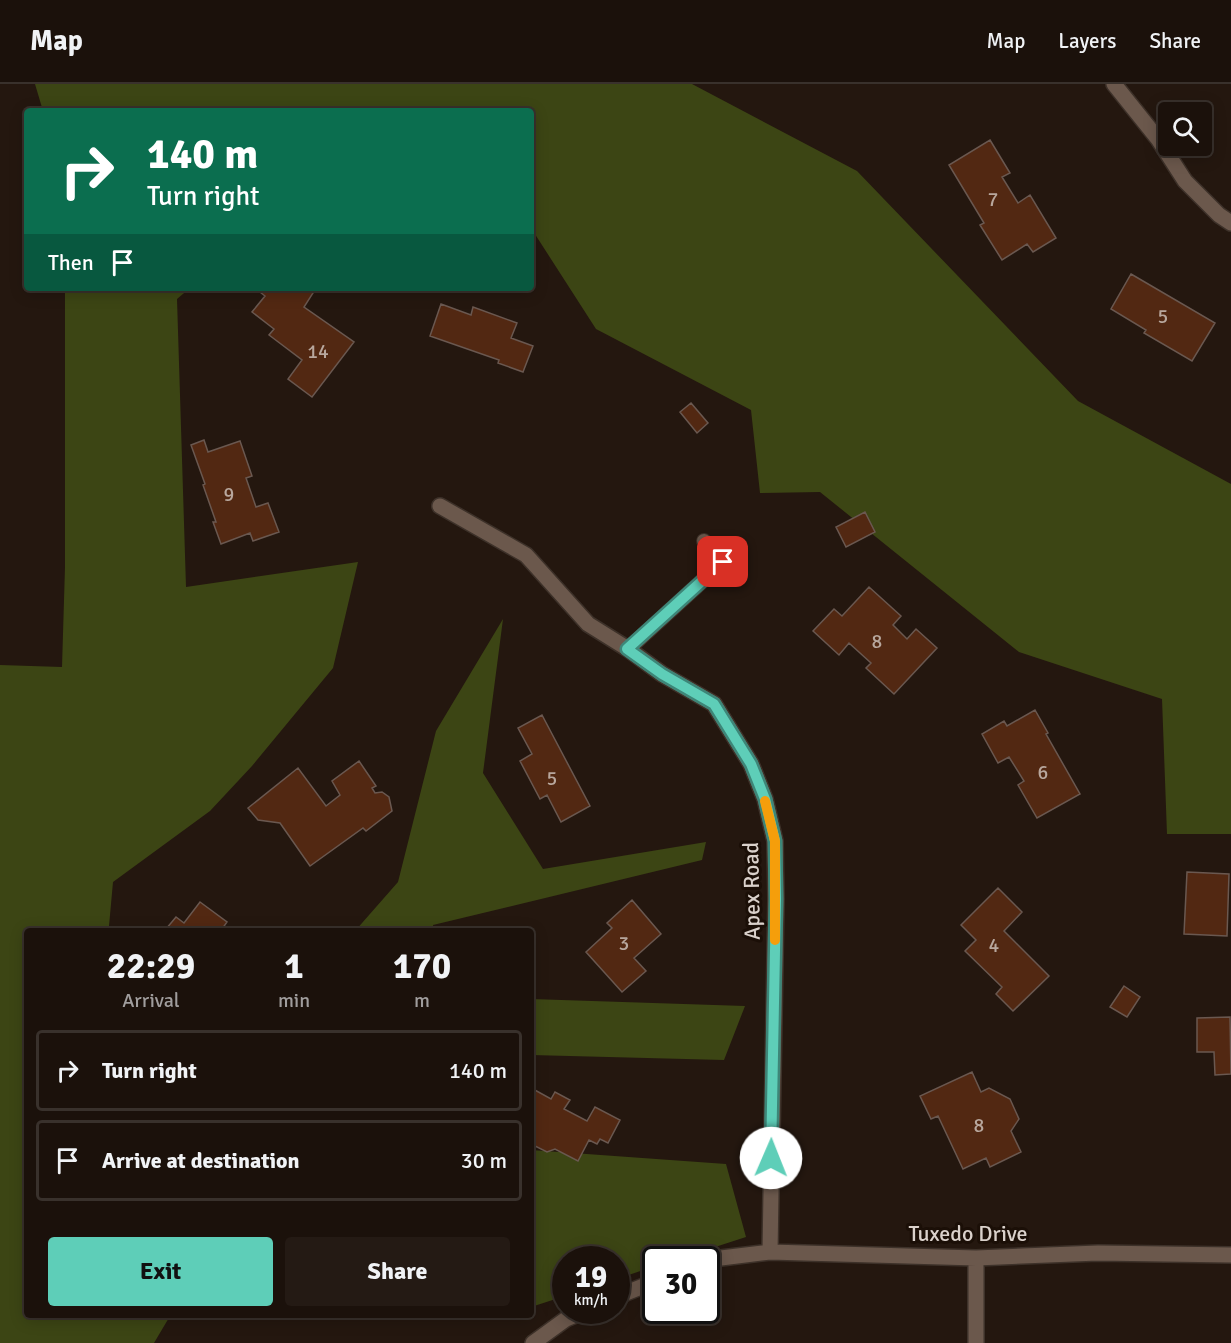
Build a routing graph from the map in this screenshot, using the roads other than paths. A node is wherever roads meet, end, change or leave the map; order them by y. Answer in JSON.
{"nodes":[{"id":1,"x":1114,"y":84,"type":"edge"},
{"id":2,"x":1231,"y":224,"type":"edge"},
{"id":3,"x":440,"y":506,"type":"dead end"},
{"id":4,"x":704,"y":541,"type":"dead end"},
{"id":5,"x":627,"y":649,"type":"junction"},
{"id":6,"x":770,"y":1252,"type":"junction"},
{"id":7,"x":1231,"y":1255,"type":"edge"},
{"id":8,"x":720,"y":1258,"type":"edge"},
{"id":9,"x":976,"y":1258,"type":"junction"},
{"id":10,"x":559,"y":1324,"type":"edge"},
{"id":11,"x":533,"y":1343,"type":"edge"},
{"id":12,"x":976,"y":1343,"type":"edge"}],
"edges":[{"from":1,"to":2,"type":"street"},
{"from":3,"to":5,"type":"street","name":"Apex Road"},
{"from":4,"to":5,"type":"lane"},
{"from":5,"to":6,"type":"street","name":"Apex Road"},
{"from":6,"to":8,"type":"street","name":"Tuxedo Drive"},
{"from":6,"to":9,"type":"street","name":"Tuxedo Drive"},
{"from":7,"to":9,"type":"street","name":"Tuxedo Drive"},
{"from":9,"to":12,"type":"street"},
{"from":10,"to":11,"type":"street"}]}
